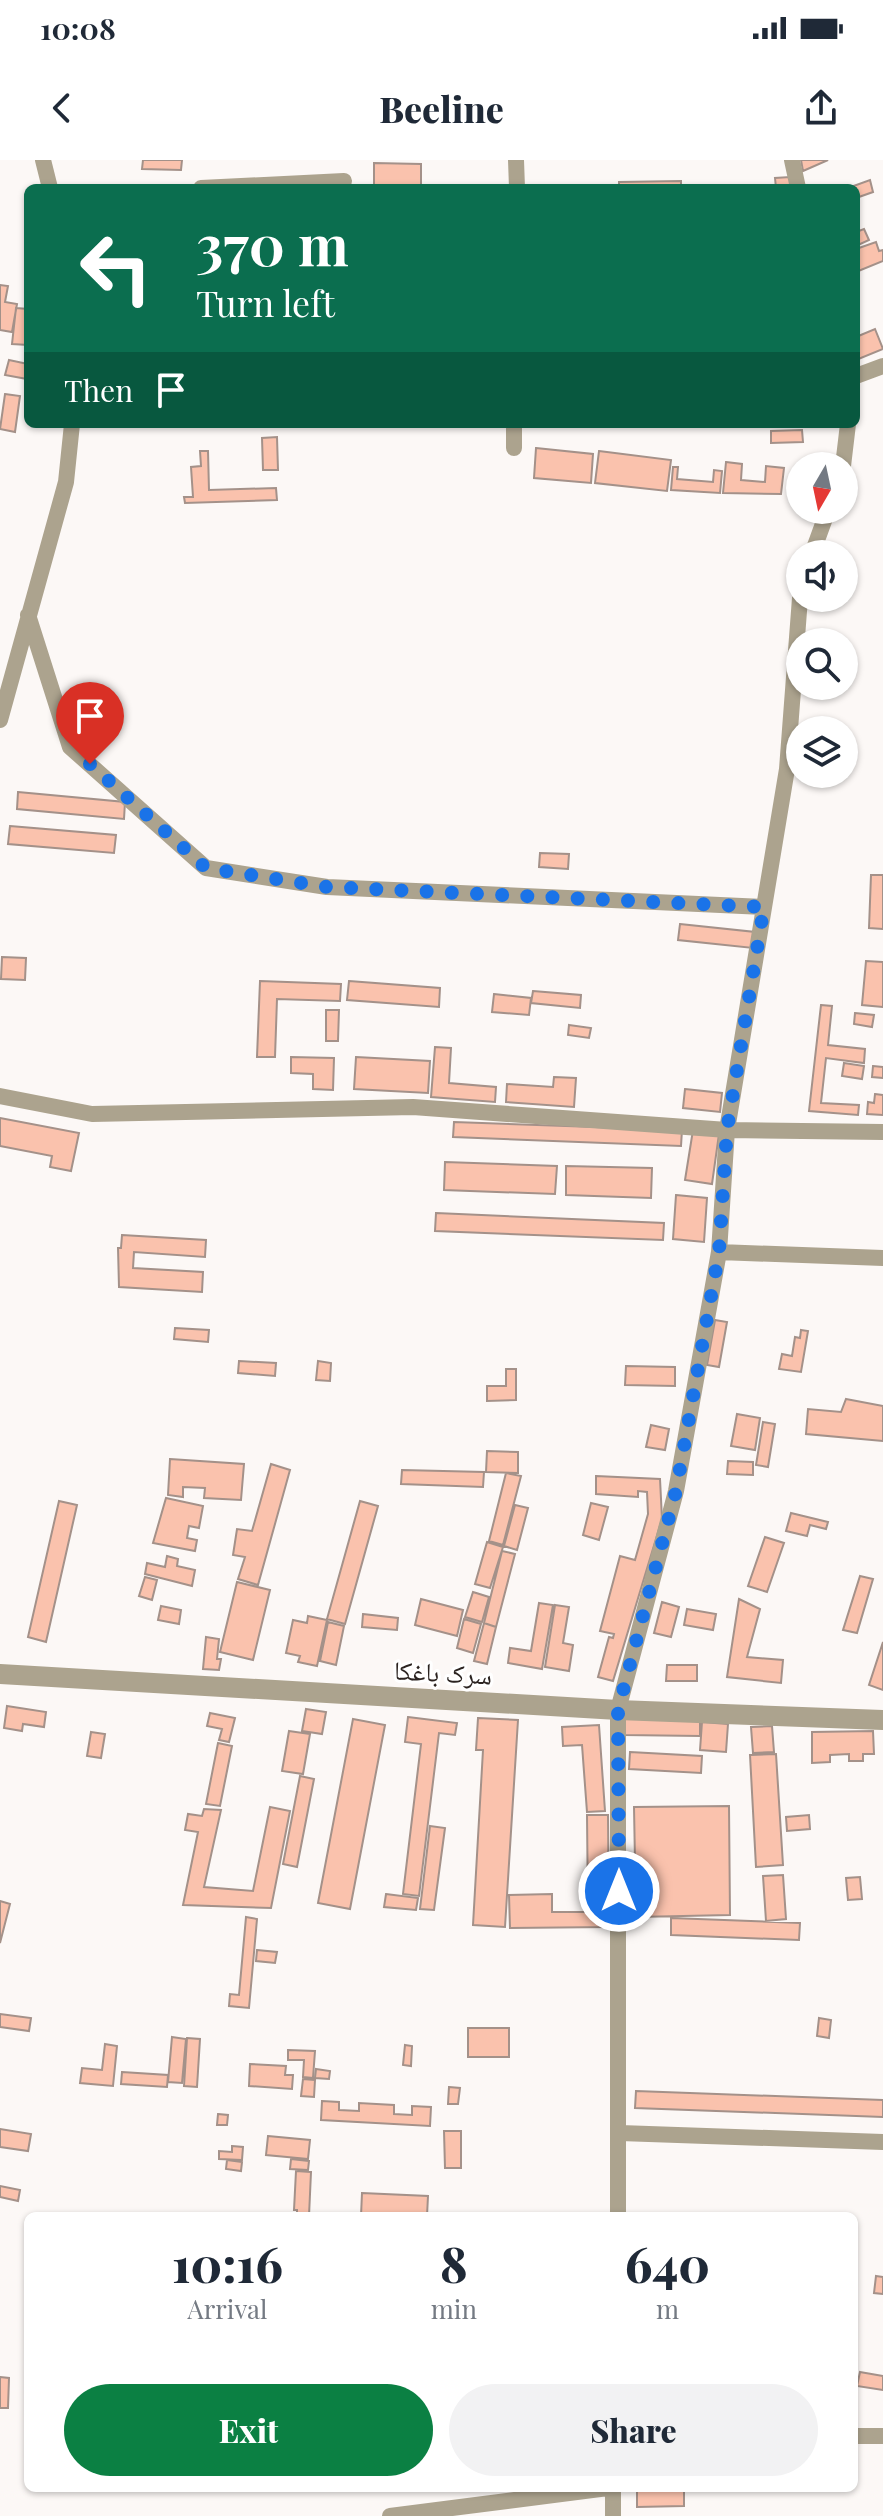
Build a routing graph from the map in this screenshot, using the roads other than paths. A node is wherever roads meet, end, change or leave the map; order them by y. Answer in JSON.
{"nodes":[{"id":1,"x":43,"y":160,"type":"edge"},
{"id":2,"x":516,"y":160,"type":"edge"},
{"id":3,"x":792,"y":160,"type":"edge"},
{"id":4,"x":344,"y":181,"type":"dead end"},
{"id":5,"x":49,"y":184,"type":"edge"},
{"id":6,"x":283,"y":184,"type":"edge"},
{"id":7,"x":517,"y":184,"type":"edge"},
{"id":8,"x":797,"y":184,"type":"edge"},
{"id":9,"x":883,"y":366,"type":"edge"},
{"id":10,"x":860,"y":375,"type":"edge"},
{"id":11,"x":72,"y":428,"type":"edge"},
{"id":12,"x":514,"y":428,"type":"edge"},
{"id":13,"x":848,"y":428,"type":"edge"},
{"id":14,"x":514,"y":448,"type":"dead end"},
{"id":15,"x":845,"y":452,"type":"edge"},
{"id":16,"x":799,"y":612,"type":"edge"},
{"id":17,"x":28,"y":615,"type":"junction"},
{"id":18,"x":0,"y":720,"type":"edge"},
{"id":19,"x":764,"y":907,"type":"junction"},
{"id":20,"x":0,"y":1096,"type":"edge"},
{"id":21,"x":727,"y":1130,"type":"junction"},
{"id":22,"x":883,"y":1132,"type":"edge"},
{"id":23,"x":719,"y":1252,"type":"junction"},
{"id":24,"x":883,"y":1258,"type":"edge"},
{"id":25,"x":0,"y":1674,"type":"edge"},
{"id":26,"x":618,"y":1710,"type":"junction"},
{"id":27,"x":883,"y":1720,"type":"edge"},
{"id":28,"x":620,"y":2133,"type":"junction"},
{"id":29,"x":883,"y":2142,"type":"edge"},
{"id":30,"x":618,"y":2212,"type":"edge"},
{"id":31,"x":858,"y":2436,"type":"edge"},
{"id":32,"x":883,"y":2436,"type":"edge"},
{"id":33,"x":579,"y":2492,"type":"edge"},
{"id":34,"x":610,"y":2492,"type":"edge"},
{"id":35,"x":390,"y":2516,"type":"edge"},
{"id":36,"x":613,"y":2516,"type":"edge"}],
"edges":[{"from":1,"to":5,"type":"street"},
{"from":2,"to":7,"type":"street"},
{"from":3,"to":8,"type":"street"},
{"from":4,"to":6,"type":"street"},
{"from":9,"to":10,"type":"street"},
{"from":11,"to":17,"type":"street"},
{"from":12,"to":14,"type":"street"},
{"from":13,"to":15,"type":"street"},
{"from":16,"to":19,"type":"street"},
{"from":17,"to":18,"type":"street"},
{"from":17,"to":19,"type":"street"},
{"from":19,"to":21,"type":"street"},
{"from":20,"to":21,"type":"street"},
{"from":21,"to":22,"type":"street"},
{"from":21,"to":23,"type":"street"},
{"from":23,"to":24,"type":"street"},
{"from":23,"to":26,"type":"street"},
{"from":25,"to":26,"type":"street","name":"سرک باغکا"},
{"from":26,"to":27,"type":"street","name":"سرک باغکا"},
{"from":26,"to":28,"type":"street"},
{"from":28,"to":29,"type":"street"},
{"from":28,"to":30,"type":"street"},
{"from":31,"to":32,"type":"street"},
{"from":33,"to":35,"type":"street"},
{"from":34,"to":36,"type":"street"}]}
